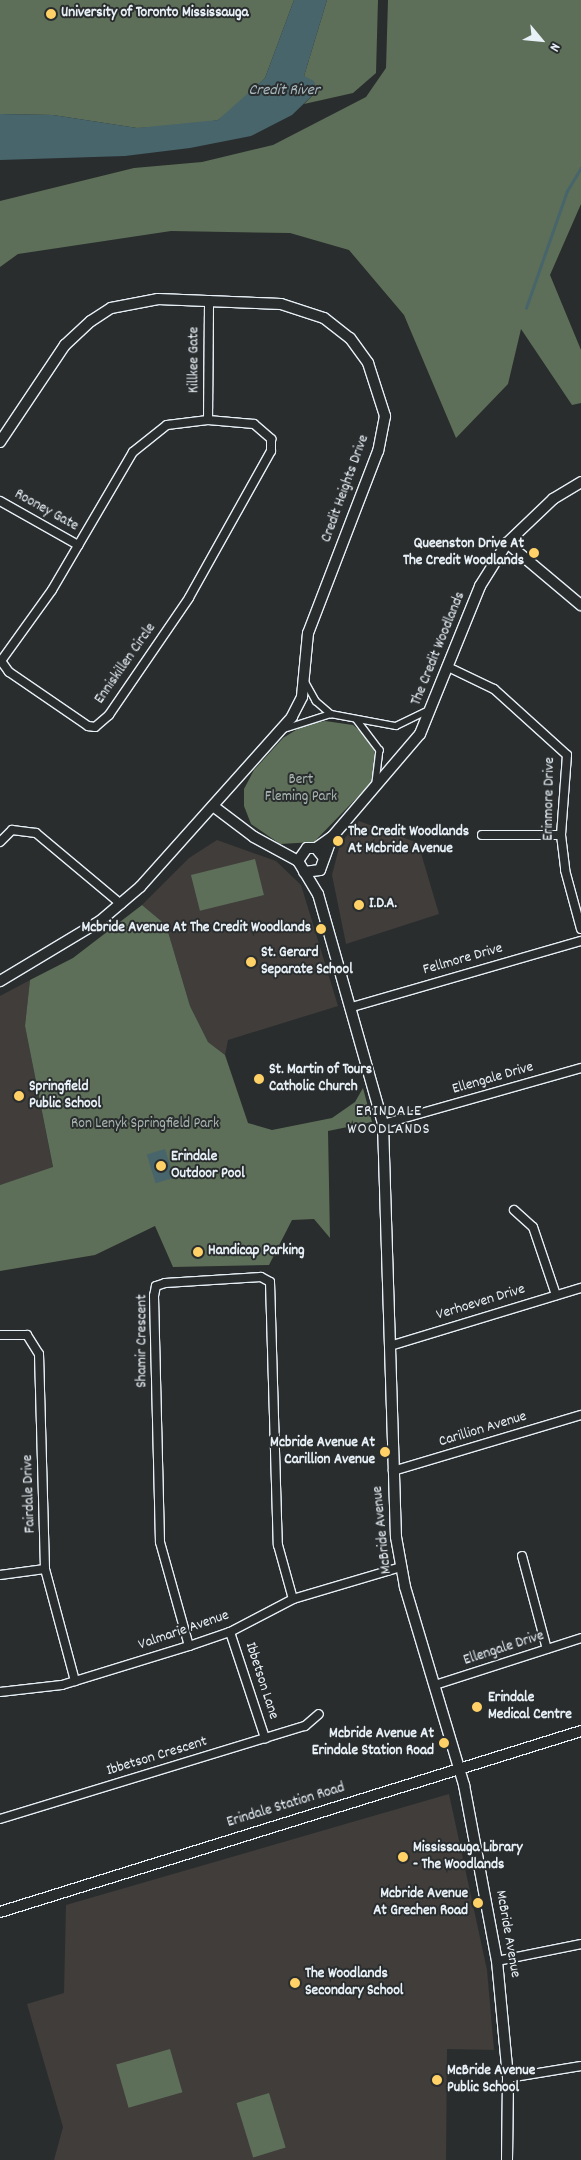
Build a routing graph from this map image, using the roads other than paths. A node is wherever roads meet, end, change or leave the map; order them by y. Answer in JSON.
{"nodes":[{"id":1,"x":209,"y":300,"type":"junction"},
{"id":2,"x":208,"y":420,"type":"junction"},
{"id":3,"x":0,"y":442,"type":"edge"},
{"id":4,"x":581,"y":482,"type":"edge"},
{"id":5,"x":0,"y":501,"type":"edge"},
{"id":6,"x":507,"y":543,"type":"junction"},
{"id":7,"x":78,"y":545,"type":"junction"},
{"id":8,"x":581,"y":604,"type":"edge"},
{"id":9,"x":448,"y":667,"type":"junction"},
{"id":10,"x":304,"y":677,"type":"junction"},
{"id":11,"x":432,"y":706,"type":"junction"},
{"id":12,"x":331,"y":714,"type":"junction"},
{"id":13,"x":356,"y":719,"type":"junction"},
{"id":14,"x":283,"y":730,"type":"junction"},
{"id":15,"x":373,"y":791,"type":"junction"},
{"id":16,"x":213,"y":806,"type":"junction"},
{"id":17,"x":482,"y":835,"type":"dead end"},
{"id":18,"x":561,"y":835,"type":"junction"},
{"id":19,"x":332,"y":837,"type":"junction"},
{"id":20,"x":0,"y":842,"type":"edge"},
{"id":21,"x":316,"y":848,"type":"junction"},
{"id":22,"x":303,"y":850,"type":"junction"},
{"id":23,"x":285,"y":851,"type":"junction"},
{"id":24,"x":324,"y":858,"type":"junction"},
{"id":25,"x":298,"y":862,"type":"junction"},
{"id":26,"x":320,"y":870,"type":"junction"},
{"id":27,"x":304,"y":872,"type":"junction"},
{"id":28,"x":318,"y":894,"type":"junction"},
{"id":29,"x":120,"y":904,"type":"junction"},
{"id":30,"x":581,"y":929,"type":"edge"},
{"id":31,"x":581,"y":941,"type":"edge"},
{"id":32,"x":0,"y":980,"type":"edge"},
{"id":33,"x":352,"y":1007,"type":"junction"},
{"id":34,"x":581,"y":1068,"type":"edge"},
{"id":35,"x":383,"y":1124,"type":"junction"},
{"id":36,"x":514,"y":1210,"type":"dead end"},
{"id":37,"x":581,"y":1288,"type":"edge"},
{"id":38,"x":556,"y":1295,"type":"junction"},
{"id":39,"x":0,"y":1335,"type":"edge"},
{"id":40,"x":390,"y":1346,"type":"junction"},
{"id":41,"x":581,"y":1415,"type":"edge"},
{"id":42,"x":393,"y":1471,"type":"junction"},
{"id":43,"x":522,"y":1556,"type":"dead end"},
{"id":44,"x":400,"y":1567,"type":"junction"},
{"id":45,"x":45,"y":1569,"type":"junction"},
{"id":46,"x":0,"y":1575,"type":"edge"},
{"id":47,"x":293,"y":1599,"type":"junction"},
{"id":48,"x":230,"y":1632,"type":"junction"},
{"id":49,"x":581,"y":1638,"type":"edge"},
{"id":50,"x":189,"y":1646,"type":"junction"},
{"id":51,"x":547,"y":1649,"type":"junction"},
{"id":52,"x":75,"y":1681,"type":"junction"},
{"id":53,"x":435,"y":1685,"type":"junction"},
{"id":54,"x":0,"y":1692,"type":"edge"},
{"id":55,"x":319,"y":1714,"type":"dead end"},
{"id":56,"x":581,"y":1731,"type":"edge"},
{"id":57,"x":265,"y":1738,"type":"junction"},
{"id":58,"x":460,"y":1769,"type":"junction"},
{"id":59,"x":0,"y":1819,"type":"edge"},
{"id":60,"x":0,"y":1912,"type":"edge"},
{"id":61,"x":581,"y":1944,"type":"edge"},
{"id":62,"x":497,"y":1961,"type":"junction"},
{"id":63,"x":581,"y":2066,"type":"edge"},
{"id":64,"x":508,"y":2078,"type":"junction"},
{"id":65,"x":507,"y":2160,"type":"edge"}],
"edges":[{"from":1,"to":2,"type":"street","name":"Killkee Gate"},
{"from":1,"to":3,"type":"street","name":"Credit Heights Drive"},
{"from":1,"to":10,"type":"street","name":"Credit Heights Drive"},
{"from":2,"to":7,"type":"street","name":"Enniskillen Circle"},
{"from":2,"to":7,"type":"street","name":"Enniskillen Circle"},
{"from":4,"to":6,"type":"street","name":"The Credit Woodlands"},
{"from":5,"to":7,"type":"street","name":"Rooney Gate"},
{"from":6,"to":8,"type":"street"},
{"from":6,"to":9,"type":"street","name":"The Credit Woodlands"},
{"from":9,"to":11,"type":"street","name":"The Credit Woodlands"},
{"from":9,"to":18,"type":"street","name":"Erinmore Drive"},
{"from":10,"to":12,"type":"street"},
{"from":10,"to":14,"type":"street","name":"Credit Heights Drive"},
{"from":11,"to":13,"type":"street"},
{"from":11,"to":15,"type":"street","name":"The Credit Woodlands"},
{"from":12,"to":13,"type":"street"},
{"from":12,"to":14,"type":"street"},
{"from":13,"to":15,"type":"street"},
{"from":14,"to":16,"type":"street","name":"Credit Heights Drive"},
{"from":15,"to":19,"type":"street","name":"The Credit Woodlands"},
{"from":16,"to":23,"type":"street"},
{"from":16,"to":29,"type":"street"},
{"from":17,"to":18,"type":"street"},
{"from":18,"to":30,"type":"street","name":"Erinmore Drive"},
{"from":19,"to":21,"type":"street","name":"The Credit Woodlands"},
{"from":19,"to":24,"type":"street","name":"The Credit Woodlands"},
{"from":20,"to":29,"type":"street"},
{"from":21,"to":22,"type":"street"},
{"from":21,"to":24,"type":"street"},
{"from":22,"to":23,"type":"street"},
{"from":22,"to":25,"type":"street"},
{"from":23,"to":25,"type":"street"},
{"from":24,"to":26,"type":"street"},
{"from":25,"to":27,"type":"street"},
{"from":26,"to":27,"type":"street"},
{"from":26,"to":28,"type":"street","name":"McBride Avenue"},
{"from":27,"to":28,"type":"street","name":"McBride Avenue"},
{"from":28,"to":33,"type":"street","name":"McBride Avenue"},
{"from":29,"to":32,"type":"street"},
{"from":31,"to":33,"type":"street","name":"Fellmore Drive"},
{"from":33,"to":35,"type":"street","name":"McBride Avenue"},
{"from":34,"to":35,"type":"street","name":"Ellengale Drive"},
{"from":35,"to":40,"type":"street","name":"McBride Avenue"},
{"from":36,"to":38,"type":"street"},
{"from":37,"to":38,"type":"street","name":"Verhoeven Drive"},
{"from":38,"to":40,"type":"street","name":"Verhoeven Drive"},
{"from":39,"to":45,"type":"street","name":"Fairdale Drive"},
{"from":40,"to":42,"type":"street","name":"McBride Avenue"},
{"from":41,"to":42,"type":"street","name":"Carillion Avenue"},
{"from":42,"to":44,"type":"street","name":"McBride Avenue"},
{"from":43,"to":51,"type":"street"},
{"from":44,"to":47,"type":"street","name":"Valmarie Avenue"},
{"from":44,"to":53,"type":"street","name":"McBride Avenue"},
{"from":45,"to":46,"type":"street"},
{"from":45,"to":52,"type":"street","name":"Fairdale Drive"},
{"from":47,"to":48,"type":"street","name":"Valmarie Avenue"},
{"from":47,"to":50,"type":"street","name":"Shamir Crescent"},
{"from":48,"to":50,"type":"street","name":"Valmarie Avenue"},
{"from":48,"to":57,"type":"street","name":"Ibbetson Lane"},
{"from":49,"to":51,"type":"street","name":"Ellengale Drive"},
{"from":50,"to":52,"type":"street","name":"Valmarie Avenue"},
{"from":51,"to":53,"type":"street","name":"Ellengale Drive"},
{"from":52,"to":54,"type":"street","name":"Valmarie Avenue"},
{"from":53,"to":58,"type":"street","name":"McBride Avenue"},
{"from":55,"to":57,"type":"street","name":"Ibbetson Crescent"},
{"from":56,"to":58,"type":"street","name":"Erindale Station Road"},
{"from":57,"to":59,"type":"street","name":"Ibbetson Crescent"},
{"from":58,"to":60,"type":"street","name":"Erindale Station Road"},
{"from":58,"to":62,"type":"street","name":"McBride Avenue"},
{"from":61,"to":62,"type":"street"},
{"from":62,"to":64,"type":"street","name":"McBride Avenue"},
{"from":63,"to":64,"type":"street"},
{"from":64,"to":65,"type":"street","name":"McBride Avenue"}]}
